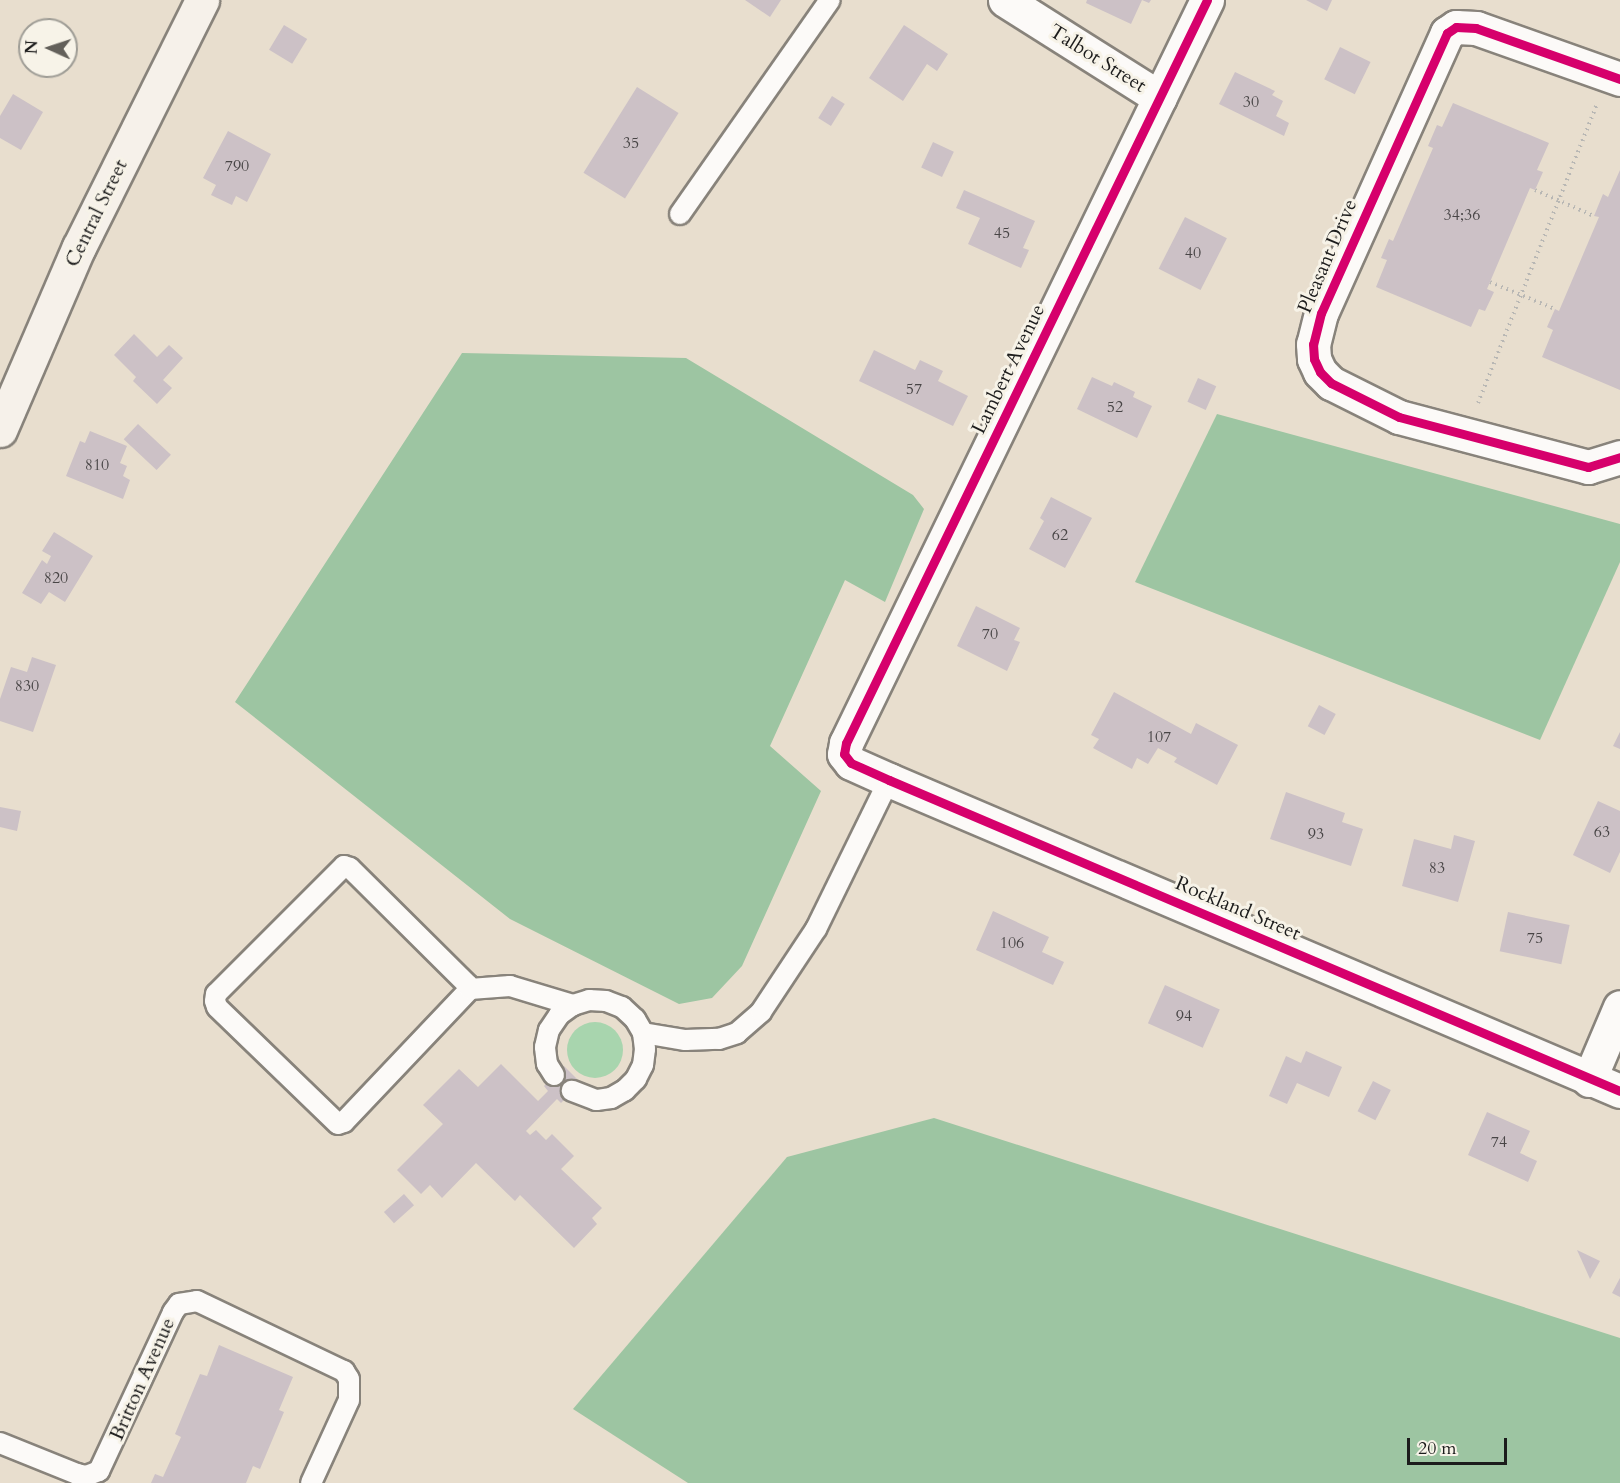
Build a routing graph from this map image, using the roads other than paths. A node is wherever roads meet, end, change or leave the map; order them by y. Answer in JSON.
{"nodes":[{"id":1,"x":202,"y":0,"type":"edge"},
{"id":2,"x":830,"y":0,"type":"edge"},
{"id":3,"x":1005,"y":0,"type":"edge"},
{"id":4,"x":1207,"y":0,"type":"edge"},
{"id":5,"x":1614,"y":77,"type":"edge"},
{"id":6,"x":1160,"y":98,"type":"junction"},
{"id":7,"x":680,"y":214,"type":"dead end"},
{"id":8,"x":0,"y":430,"type":"edge"},
{"id":9,"x":1620,"y":457,"type":"edge"},
{"id":10,"x":844,"y":754,"type":"joint"},
{"id":11,"x":889,"y":780,"type":"junction"},
{"id":12,"x":470,"y":989,"type":"junction"},
{"id":13,"x":573,"y":1005,"type":"junction"},
{"id":14,"x":1620,"y":1007,"type":"edge"},
{"id":15,"x":643,"y":1033,"type":"junction"},
{"id":16,"x":554,"y":1076,"type":"dead end"},
{"id":17,"x":1589,"y":1080,"type":"junction"},
{"id":18,"x":572,"y":1091,"type":"dead end"},
{"id":19,"x":1620,"y":1091,"type":"edge"},
{"id":20,"x":0,"y":1443,"type":"edge"},
{"id":21,"x":311,"y":1483,"type":"edge"}],
"edges":[{"from":1,"to":8,"type":"main road","name":"Central Street"},
{"from":2,"to":7,"type":"lane"},
{"from":3,"to":6,"type":"street","name":"Talbot Street"},
{"from":4,"to":6,"type":"street","name":"Lambert Avenue"},
{"from":5,"to":9,"type":"street","name":"Pleasant Drive"},
{"from":6,"to":10,"type":"street","name":"Lambert Avenue"},
{"from":10,"to":11,"type":"street","name":"Rockland Street"},
{"from":11,"to":15,"type":"lane"},
{"from":11,"to":17,"type":"street","name":"Rockland Street"},
{"from":12,"to":12,"type":"lane"},
{"from":12,"to":13,"type":"lane"},
{"from":13,"to":15,"type":"lane"},
{"from":13,"to":16,"type":"lane"},
{"from":14,"to":17,"type":"street"},
{"from":15,"to":18,"type":"lane"},
{"from":17,"to":19,"type":"street","name":"Rockland Street"},
{"from":20,"to":21,"type":"lane","name":"Britton Avenue"}]}
